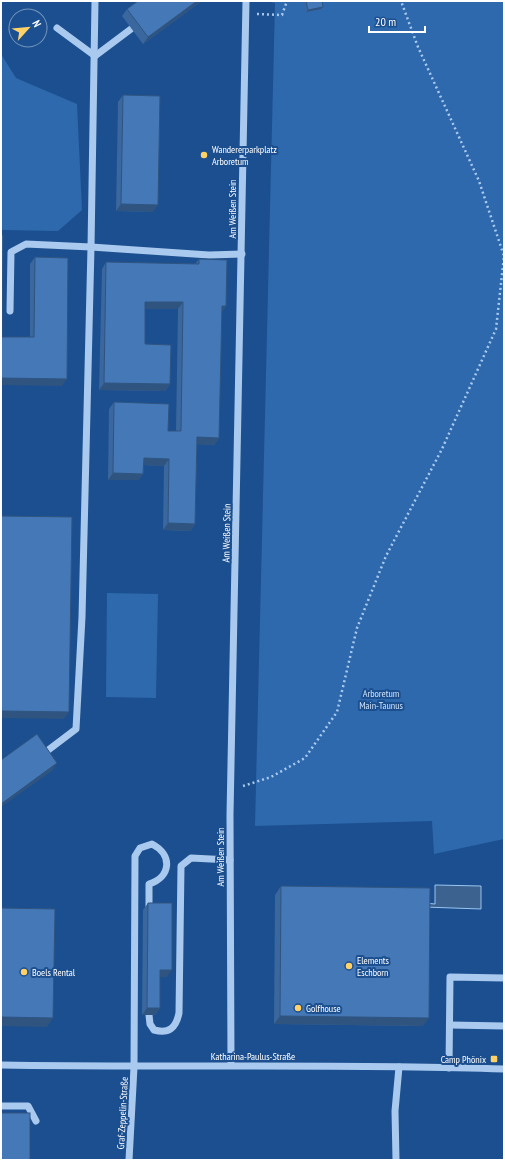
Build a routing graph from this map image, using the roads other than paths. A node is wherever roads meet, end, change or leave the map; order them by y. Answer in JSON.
{"nodes":[{"id":1,"x":95,"y":1,"type":"edge"},
{"id":2,"x":246,"y":1,"type":"edge"},
{"id":3,"x":57,"y":28,"type":"dead end"},
{"id":4,"x":132,"y":29,"type":"edge"},
{"id":5,"x":95,"y":56,"type":"junction"},
{"id":6,"x":92,"y":248,"type":"junction"},
{"id":7,"x":242,"y":254,"type":"junction"},
{"id":8,"x":10,"y":311,"type":"dead end"},
{"id":9,"x":44,"y":754,"type":"edge"},
{"id":10,"x":230,"y":860,"type":"junction"},
{"id":11,"x":149,"y":910,"type":"edge"},
{"id":12,"x":504,"y":978,"type":"edge"},
{"id":13,"x":149,"y":1015,"type":"edge"},
{"id":14,"x":450,"y":1025,"type":"junction"},
{"id":15,"x":504,"y":1026,"type":"edge"},
{"id":16,"x":1,"y":1065,"type":"edge"},
{"id":17,"x":231,"y":1065,"type":"junction"},
{"id":18,"x":134,"y":1067,"type":"junction"},
{"id":19,"x":399,"y":1067,"type":"junction"},
{"id":20,"x":449,"y":1068,"type":"junction"},
{"id":21,"x":504,"y":1069,"type":"edge"},
{"id":22,"x":1,"y":1106,"type":"edge"},
{"id":23,"x":36,"y":1121,"type":"dead end"},
{"id":24,"x":129,"y":1160,"type":"edge"},
{"id":25,"x":396,"y":1160,"type":"edge"}],
"edges":[{"from":1,"to":5,"type":"street"},
{"from":2,"to":7,"type":"street","name":"Am Weißen Stein"},
{"from":3,"to":5,"type":"street"},
{"from":4,"to":5,"type":"street"},
{"from":5,"to":6,"type":"street"},
{"from":6,"to":7,"type":"street"},
{"from":6,"to":8,"type":"street"},
{"from":6,"to":9,"type":"street"},
{"from":7,"to":10,"type":"street","name":"Am Weißen Stein"},
{"from":10,"to":13,"type":"street"},
{"from":10,"to":17,"type":"street","name":"Am Weißen Stein"},
{"from":11,"to":18,"type":"street","name":"Graf-Zeppelin-Straße"},
{"from":12,"to":14,"type":"street"},
{"from":14,"to":15,"type":"street"},
{"from":14,"to":20,"type":"street"},
{"from":16,"to":18,"type":"street","name":"Katharina-Paulus-Straße"},
{"from":17,"to":18,"type":"street","name":"Katharina-Paulus-Straße"},
{"from":17,"to":19,"type":"street","name":"Katharina-Paulus-Straße"},
{"from":18,"to":24,"type":"street","name":"Graf-Zeppelin-Straße"},
{"from":19,"to":20,"type":"street","name":"Katharina-Paulus-Straße"},
{"from":19,"to":25,"type":"street"},
{"from":20,"to":21,"type":"street","name":"Katharina-Paulus-Straße"},
{"from":22,"to":23,"type":"street"}]}
